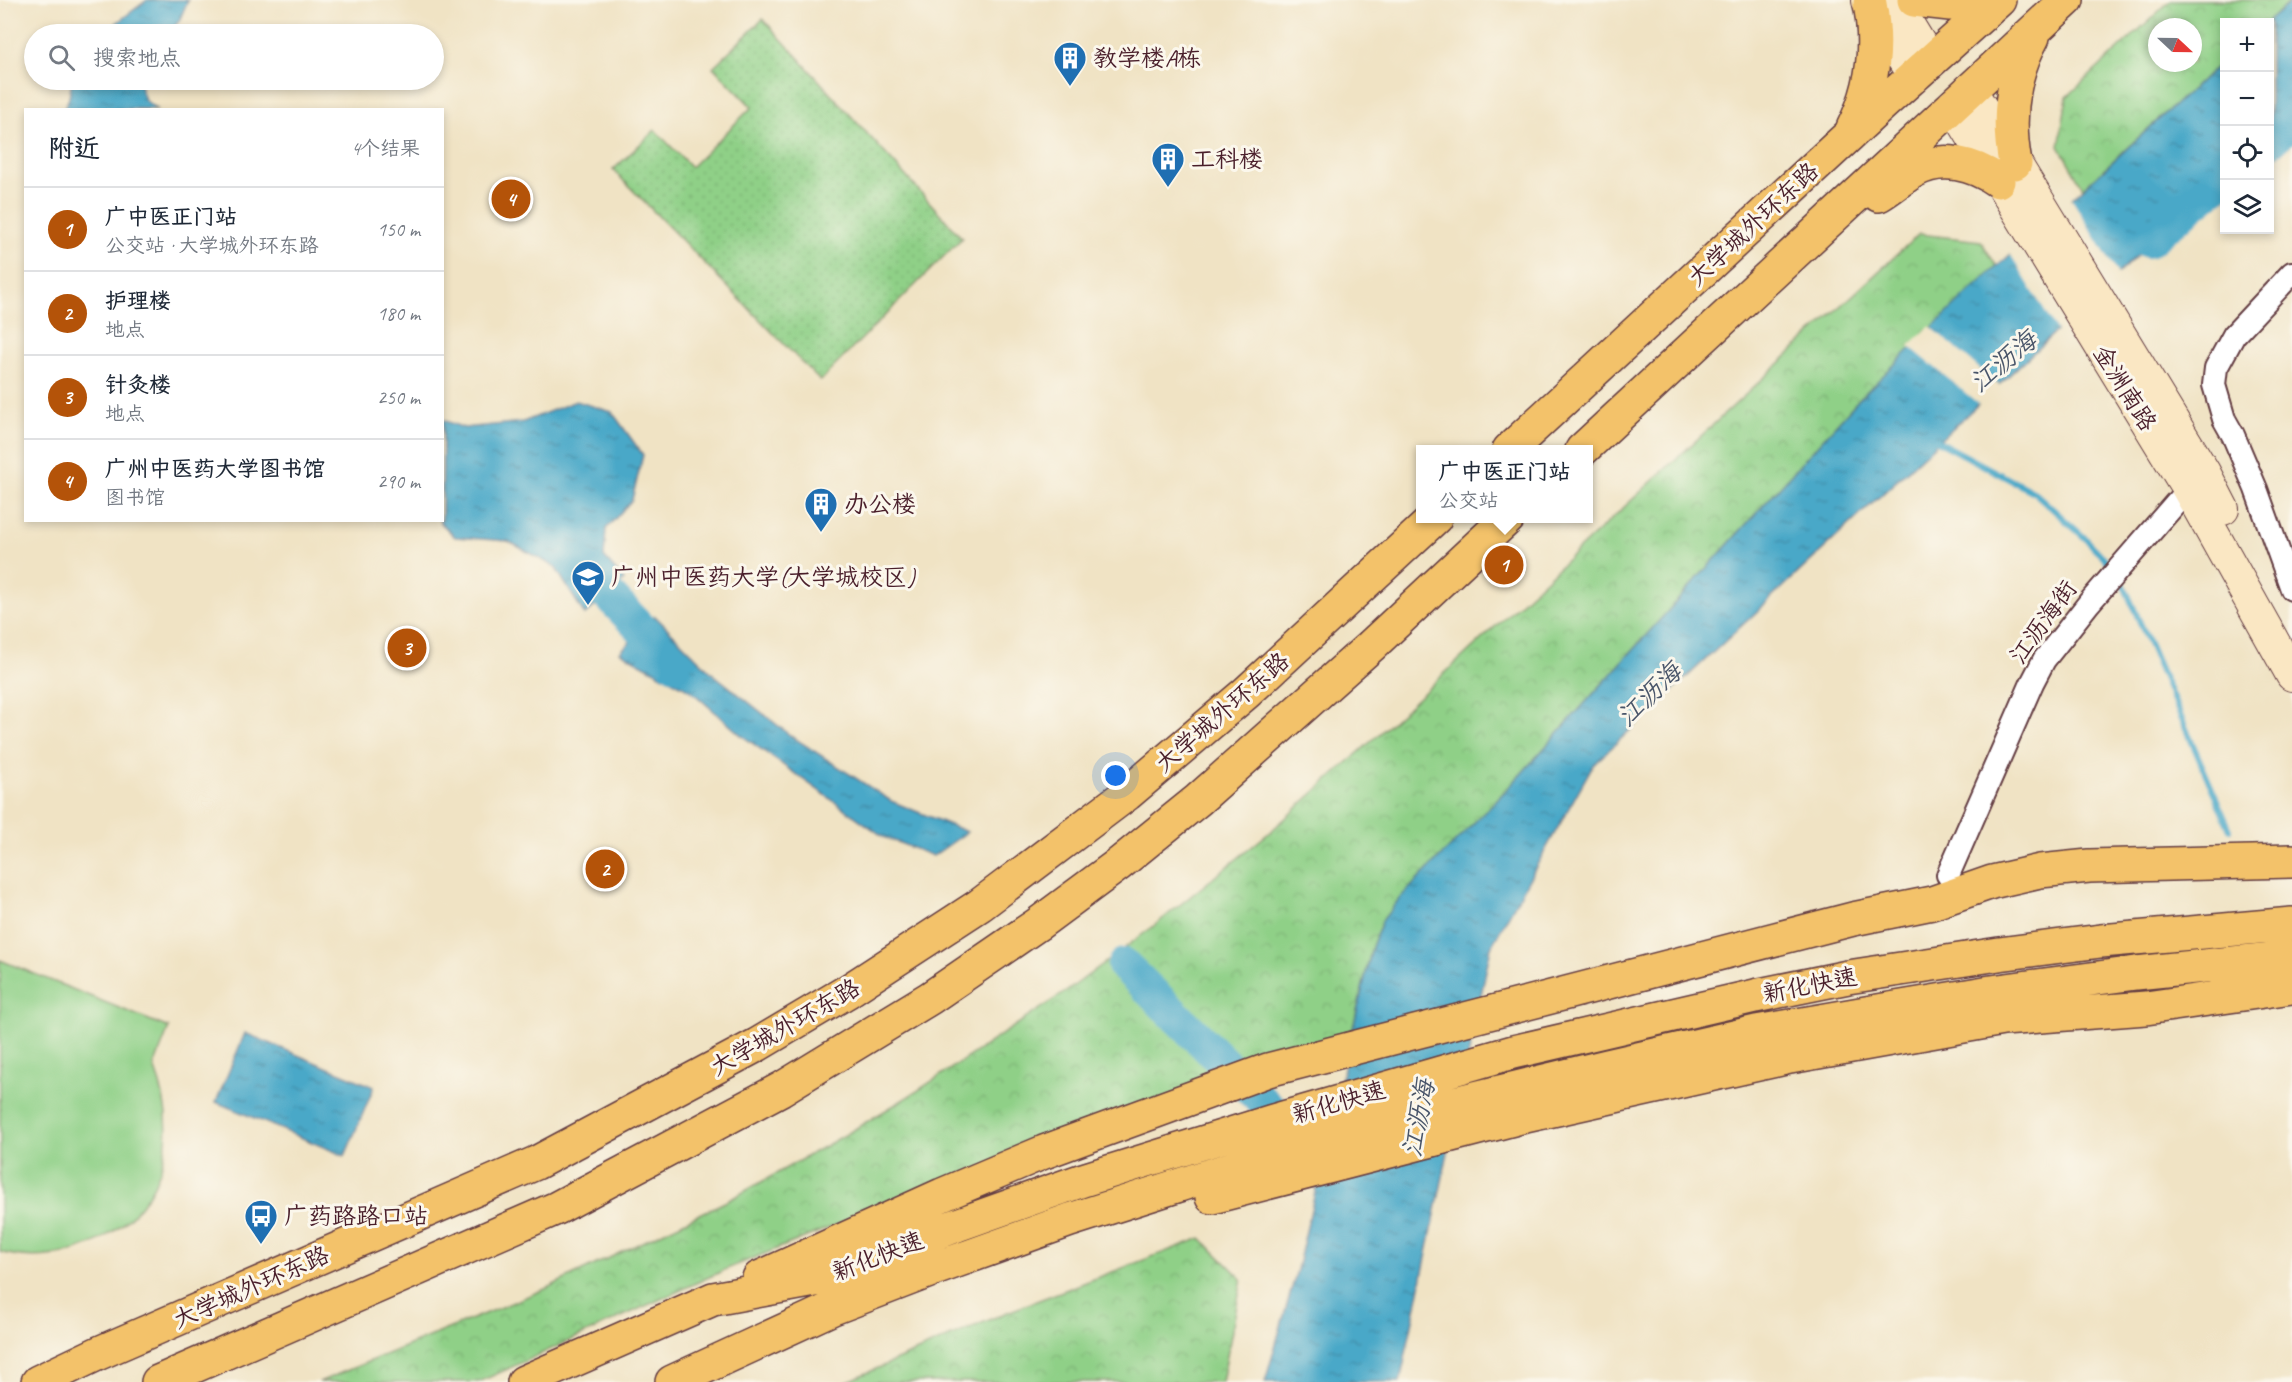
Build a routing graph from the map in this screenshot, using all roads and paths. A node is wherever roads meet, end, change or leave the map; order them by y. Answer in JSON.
{"nodes":[{"id":1,"x":1914,"y":0,"type":"edge"},
{"id":2,"x":1981,"y":0,"type":"edge"},
{"id":3,"x":1999,"y":0,"type":"edge"},
{"id":4,"x":2067,"y":0,"type":"edge"},
{"id":5,"x":1877,"y":1,"type":"edge"},
{"id":6,"x":2041,"y":24,"type":"junction"},
{"id":7,"x":1922,"y":69,"type":"junction"},
{"id":8,"x":1962,"y":97,"type":"junction"},
{"id":9,"x":1848,"y":136,"type":"junction"},
{"id":10,"x":2013,"y":183,"type":"junction"},
{"id":11,"x":1831,"y":218,"type":"junction"},
{"id":12,"x":2292,"y":273,"type":"edge"},
{"id":13,"x":2166,"y":432,"type":"junction"},
{"id":14,"x":1514,"y":445,"type":"edge"},
{"id":15,"x":1587,"y":445,"type":"edge"},
{"id":16,"x":2188,"y":489,"type":"junction"},
{"id":17,"x":1431,"y":523,"type":"edge"},
{"id":18,"x":1504,"y":523,"type":"edge"},
{"id":19,"x":2292,"y":589,"type":"edge"},
{"id":20,"x":2292,"y":637,"type":"edge"},
{"id":21,"x":2292,"y":675,"type":"edge"},
{"id":22,"x":2292,"y":861,"type":"edge"},
{"id":23,"x":1948,"y":875,"type":"dead end"},
{"id":24,"x":2292,"y":924,"type":"edge"},
{"id":25,"x":2292,"y":957,"type":"edge"},
{"id":26,"x":2292,"y":987,"type":"edge"},
{"id":27,"x":713,"y":1299,"type":"junction"},
{"id":28,"x":726,"y":1357,"type":"junction"},
{"id":29,"x":38,"y":1382,"type":"edge"},
{"id":30,"x":158,"y":1382,"type":"edge"},
{"id":31,"x":524,"y":1382,"type":"edge"},
{"id":32,"x":672,"y":1382,"type":"edge"}],
"edges":[{"from":1,"to":2,"type":"main road"},
{"from":3,"to":7,"type":"main road","name":"大学城外环东路"},
{"from":4,"to":6,"type":"main road","name":"大学城外环东路"},
{"from":5,"to":7,"type":"main road"},
{"from":5,"to":9,"type":"main road"},
{"from":6,"to":8,"type":"main road","name":"大学城外环东路"},
{"from":6,"to":10,"type":"main road"},
{"from":7,"to":9,"type":"main road","name":"大学城外环东路"},
{"from":8,"to":10,"type":"main road","name":"金洲南路"},
{"from":8,"to":11,"type":"main road","name":"大学城外环东路"},
{"from":9,"to":14,"type":"main road","name":"大学城外环东路"},
{"from":10,"to":11,"type":"main road"},
{"from":10,"to":13,"type":"main road","name":"金洲南路"},
{"from":11,"to":15,"type":"main road","name":"大学城外环东路"},
{"from":12,"to":19,"type":"street"},
{"from":13,"to":16,"type":"main road","name":"金洲南路"},
{"from":13,"to":20,"type":"main road","name":"金洲南路"},
{"from":16,"to":21,"type":"main road","name":"金洲南路"},
{"from":16,"to":23,"type":"street","name":"江沥海街"},
{"from":17,"to":29,"type":"main road","name":"大学城外环东路"},
{"from":18,"to":30,"type":"main road","name":"大学城外环东路"},
{"from":22,"to":27,"type":"main road"},
{"from":24,"to":27,"type":"main road","name":"新化快速"},
{"from":25,"to":28,"type":"main road","name":"新化快速"},
{"from":26,"to":28,"type":"main road"},
{"from":27,"to":31,"type":"main road","name":"新化快速"},
{"from":28,"to":32,"type":"main road","name":"新化快速"}]}
